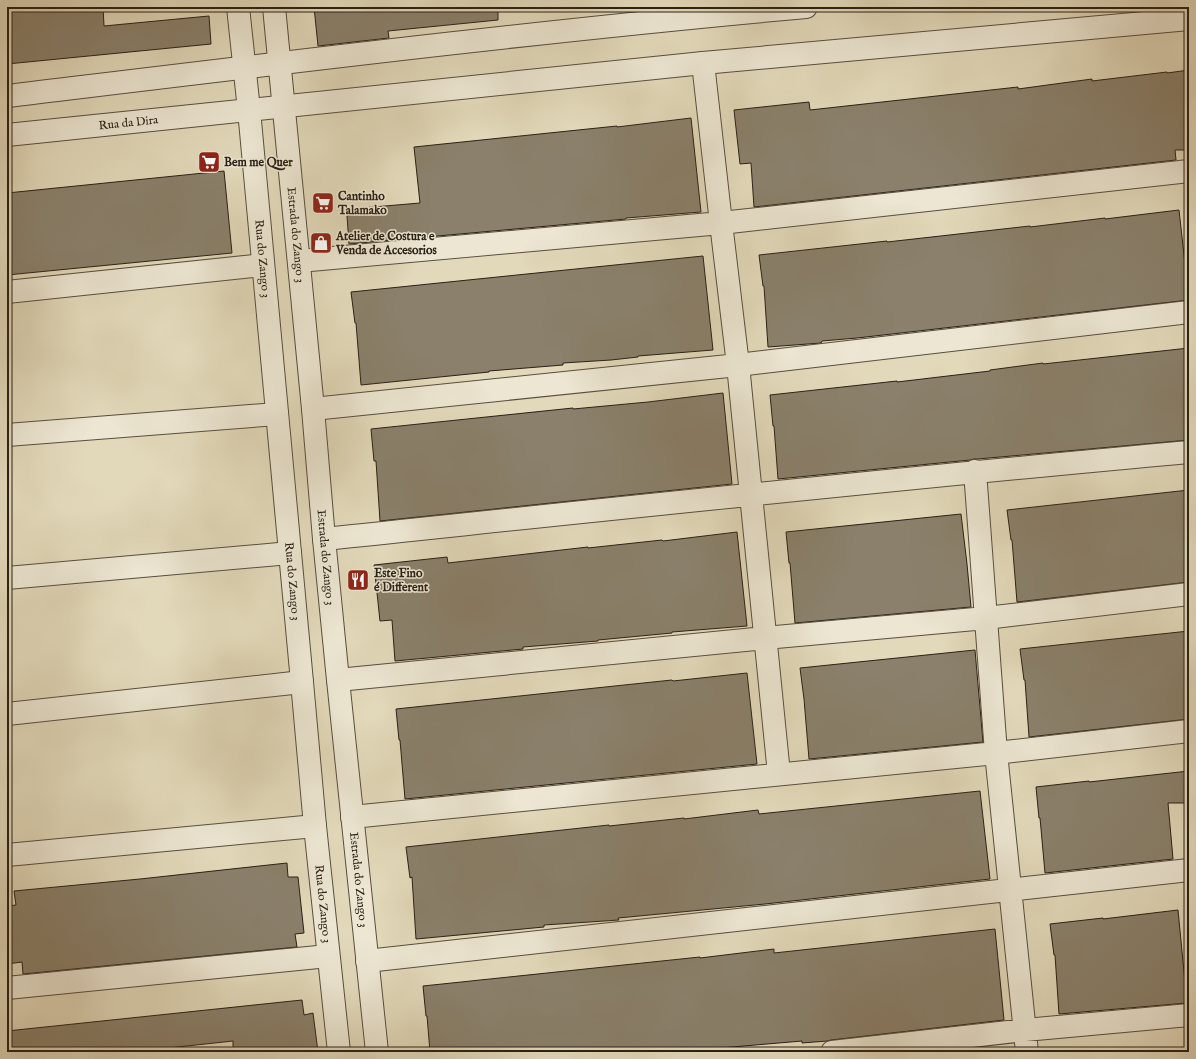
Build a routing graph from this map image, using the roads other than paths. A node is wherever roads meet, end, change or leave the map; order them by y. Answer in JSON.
{"nodes":[{"id":1,"x":238,"y":7,"type":"edge"},
{"id":2,"x":274,"y":7,"type":"edge"},
{"id":3,"x":806,"y":7,"type":"edge"},
{"id":4,"x":702,"y":12,"type":"edge"},
{"id":5,"x":1189,"y":19,"type":"edge"},
{"id":6,"x":279,"y":63,"type":"junction"},
{"id":7,"x":703,"y":63,"type":"junction"},
{"id":8,"x":244,"y":68,"type":"junction"},
{"id":9,"x":7,"y":96,"type":"edge"},
{"id":10,"x":283,"y":106,"type":"junction"},
{"id":11,"x":249,"y":110,"type":"junction"},
{"id":12,"x":7,"y":135,"type":"edge"},
{"id":13,"x":1189,"y":171,"type":"edge"},
{"id":14,"x":721,"y":224,"type":"junction"},
{"id":15,"x":298,"y":261,"type":"junction"},
{"id":16,"x":263,"y":265,"type":"junction"},
{"id":17,"x":7,"y":292,"type":"edge"},
{"id":18,"x":1189,"y":312,"type":"edge"},
{"id":19,"x":738,"y":365,"type":"junction"},
{"id":20,"x":313,"y":409,"type":"junction"},
{"id":21,"x":277,"y":414,"type":"junction"},
{"id":22,"x":7,"y":435,"type":"edge"},
{"id":23,"x":1189,"y":452,"type":"edge"},
{"id":24,"x":975,"y":471,"type":"junction"},
{"id":25,"x":750,"y":494,"type":"junction"},
{"id":26,"x":324,"y":540,"type":"junction"},
{"id":27,"x":290,"y":553,"type":"junction"},
{"id":28,"x":7,"y":578,"type":"edge"},
{"id":29,"x":1189,"y":594,"type":"edge"},
{"id":30,"x":986,"y":618,"type":"junction"},
{"id":31,"x":765,"y":638,"type":"junction"},
{"id":32,"x":338,"y":680,"type":"junction"},
{"id":33,"x":302,"y":682,"type":"junction"},
{"id":34,"x":7,"y":714,"type":"edge"},
{"id":35,"x":1189,"y":731,"type":"edge"},
{"id":36,"x":996,"y":753,"type":"junction"},
{"id":37,"x":779,"y":774,"type":"junction"},
{"id":38,"x":352,"y":817,"type":"junction"},
{"id":39,"x":315,"y":826,"type":"junction"},
{"id":40,"x":7,"y":855,"type":"edge"},
{"id":41,"x":1189,"y":870,"type":"edge"},
{"id":42,"x":1010,"y":890,"type":"junction"},
{"id":43,"x":328,"y":956,"type":"junction"},
{"id":44,"x":367,"y":962,"type":"junction"},
{"id":45,"x":7,"y":988,"type":"edge"},
{"id":46,"x":1189,"y":1015,"type":"edge"},
{"id":47,"x":1025,"y":1030,"type":"junction"},
{"id":48,"x":339,"y":1052,"type":"edge"},
{"id":49,"x":377,"y":1052,"type":"edge"},
{"id":50,"x":832,"y":1052,"type":"edge"},
{"id":51,"x":1027,"y":1052,"type":"edge"}],
"edges":[{"from":1,"to":8,"type":"street","name":"Rua do Zango 3"},
{"from":2,"to":6,"type":"street","name":"Estrada do Zango 3"},
{"from":3,"to":4,"type":"street"},
{"from":4,"to":6,"type":"street"},
{"from":5,"to":7,"type":"street","name":"Rua da Dira"},
{"from":6,"to":8,"type":"street"},
{"from":6,"to":10,"type":"street","name":"Estrada do Zango 3"},
{"from":7,"to":10,"type":"street","name":"Rua da Dira"},
{"from":7,"to":14,"type":"street"},
{"from":8,"to":9,"type":"street"},
{"from":8,"to":11,"type":"street","name":"Rua do Zango 3"},
{"from":10,"to":11,"type":"street","name":"Rua da Dira"},
{"from":10,"to":15,"type":"street","name":"Estrada do Zango 3"},
{"from":11,"to":12,"type":"street","name":"Rua da Dira"},
{"from":11,"to":16,"type":"street","name":"Rua do Zango 3"},
{"from":13,"to":14,"type":"street"},
{"from":14,"to":15,"type":"street"},
{"from":14,"to":19,"type":"street"},
{"from":15,"to":20,"type":"street","name":"Estrada do Zango 3"},
{"from":16,"to":17,"type":"street"},
{"from":16,"to":21,"type":"street","name":"Rua do Zango 3"},
{"from":18,"to":19,"type":"street"},
{"from":19,"to":20,"type":"street"},
{"from":19,"to":25,"type":"street"},
{"from":20,"to":26,"type":"street","name":"Estrada do Zango 3"},
{"from":21,"to":22,"type":"street"},
{"from":21,"to":27,"type":"street","name":"Rua do Zango 3"},
{"from":23,"to":24,"type":"street"},
{"from":24,"to":25,"type":"street"},
{"from":24,"to":30,"type":"street"},
{"from":25,"to":26,"type":"street"},
{"from":25,"to":31,"type":"street"},
{"from":26,"to":32,"type":"street","name":"Estrada do Zango 3"},
{"from":27,"to":28,"type":"street"},
{"from":27,"to":33,"type":"street","name":"Rua do Zango 3"},
{"from":29,"to":30,"type":"street"},
{"from":30,"to":31,"type":"street"},
{"from":30,"to":36,"type":"street"},
{"from":31,"to":32,"type":"street"},
{"from":31,"to":37,"type":"street"},
{"from":32,"to":38,"type":"street","name":"Estrada do Zango 3"},
{"from":33,"to":34,"type":"street"},
{"from":33,"to":39,"type":"street","name":"Rua do Zango 3"},
{"from":35,"to":36,"type":"street"},
{"from":36,"to":37,"type":"street"},
{"from":36,"to":42,"type":"street"},
{"from":37,"to":38,"type":"street"},
{"from":38,"to":44,"type":"street","name":"Estrada do Zango 3"},
{"from":39,"to":40,"type":"street"},
{"from":39,"to":43,"type":"street","name":"Rua do Zango 3"},
{"from":41,"to":42,"type":"street"},
{"from":42,"to":44,"type":"street"},
{"from":42,"to":47,"type":"street"},
{"from":43,"to":45,"type":"street"},
{"from":43,"to":48,"type":"street","name":"Rua do Zango 3"},
{"from":44,"to":49,"type":"street","name":"Estrada do Zango 3"},
{"from":46,"to":47,"type":"street"},
{"from":47,"to":50,"type":"street"},
{"from":47,"to":51,"type":"street"}]}
